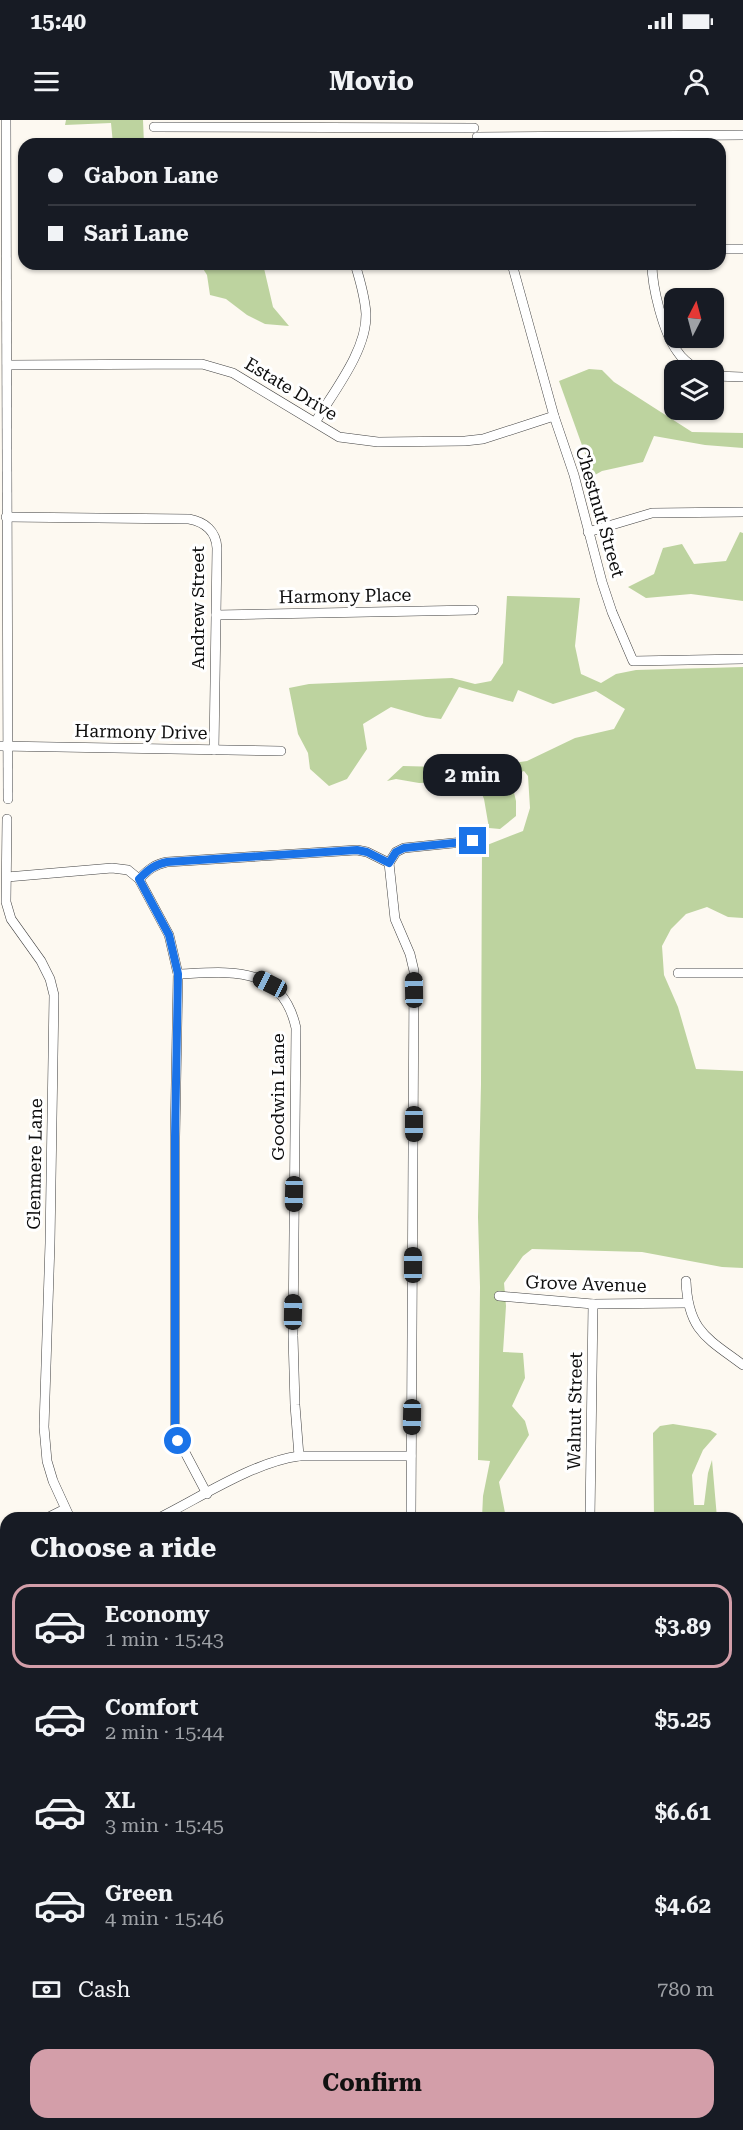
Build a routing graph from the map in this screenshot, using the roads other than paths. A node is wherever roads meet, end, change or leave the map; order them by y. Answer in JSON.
{"nodes":[{"id":1,"x":6,"y":120,"type":"edge"},
{"id":2,"x":154,"y":127,"type":"dead end"},
{"id":3,"x":475,"y":132,"type":"edge"},
{"id":4,"x":743,"y":135,"type":"edge"},
{"id":5,"x":726,"y":249,"type":"edge"},
{"id":6,"x":743,"y":249,"type":"edge"},
{"id":7,"x":356,"y":270,"type":"edge"},
{"id":8,"x":514,"y":270,"type":"edge"},
{"id":9,"x":652,"y":270,"type":"edge"},
{"id":10,"x":686,"y":360,"type":"edge"},
{"id":11,"x":8,"y":365,"type":"junction"},
{"id":12,"x":724,"y":376,"type":"edge"},
{"id":13,"x":743,"y":377,"type":"edge"},
{"id":14,"x":554,"y":416,"type":"junction"},
{"id":15,"x":316,"y":421,"type":"junction"},
{"id":16,"x":743,"y":512,"type":"edge"},
{"id":17,"x":6,"y":517,"type":"junction"},
{"id":18,"x":588,"y":532,"type":"junction"},
{"id":19,"x":474,"y":610,"type":"dead end"},
{"id":20,"x":216,"y":615,"type":"junction"},
{"id":21,"x":3,"y":653,"type":"edge"},
{"id":22,"x":743,"y":659,"type":"edge"},
{"id":23,"x":3,"y":746,"type":"edge"},
{"id":24,"x":214,"y":750,"type":"junction"},
{"id":25,"x":281,"y":751,"type":"dead end"},
{"id":26,"x":8,"y":799,"type":"dead end"},
{"id":27,"x":7,"y":819,"type":"dead end"},
{"id":28,"x":473,"y":841,"type":"dead end"},
{"id":29,"x":389,"y":863,"type":"junction"},
{"id":30,"x":7,"y":877,"type":"junction"},
{"id":31,"x":139,"y":879,"type":"junction"},
{"id":32,"x":678,"y":973,"type":"dead end"},
{"id":33,"x":743,"y":973,"type":"edge"},
{"id":34,"x":178,"y":974,"type":"junction"},
{"id":35,"x":686,"y":1281,"type":"dead end"},
{"id":36,"x":499,"y":1296,"type":"dead end"},
{"id":37,"x":688,"y":1303,"type":"junction"},
{"id":38,"x":593,"y":1304,"type":"junction"},
{"id":39,"x":743,"y":1365,"type":"edge"},
{"id":40,"x":299,"y":1456,"type":"junction"},
{"id":41,"x":411,"y":1456,"type":"junction"},
{"id":42,"x":207,"y":1494,"type":"junction"},
{"id":43,"x":65,"y":1509,"type":"junction"},
{"id":44,"x":59,"y":1512,"type":"edge"},
{"id":45,"x":67,"y":1512,"type":"edge"},
{"id":46,"x":171,"y":1512,"type":"edge"},
{"id":47,"x":411,"y":1512,"type":"edge"},
{"id":48,"x":590,"y":1512,"type":"edge"}],
"edges":[{"from":1,"to":11,"type":"street"},
{"from":2,"to":3,"type":"street"},
{"from":3,"to":4,"type":"street"},
{"from":5,"to":6,"type":"street"},
{"from":7,"to":15,"type":"street"},
{"from":8,"to":14,"type":"street","name":"Chestnut Street"},
{"from":9,"to":10,"type":"street"},
{"from":11,"to":15,"type":"street","name":"Estate Drive"},
{"from":11,"to":17,"type":"street"},
{"from":12,"to":13,"type":"street"},
{"from":14,"to":15,"type":"street","name":"Estate Drive"},
{"from":14,"to":18,"type":"street","name":"Chestnut Street"},
{"from":16,"to":18,"type":"street"},
{"from":17,"to":20,"type":"street","name":"Andrew Street"},
{"from":17,"to":21,"type":"street"},
{"from":18,"to":22,"type":"street","name":"Chestnut Street"},
{"from":19,"to":20,"type":"street","name":"Harmony Place"},
{"from":20,"to":24,"type":"street","name":"Andrew Street"},
{"from":21,"to":23,"type":"street"},
{"from":23,"to":24,"type":"street","name":"Harmony Drive"},
{"from":23,"to":26,"type":"street"},
{"from":24,"to":25,"type":"street","name":"Harmony Drive"},
{"from":27,"to":30,"type":"street","name":"Glenmere Lane"},
{"from":28,"to":29,"type":"street"},
{"from":29,"to":31,"type":"street"},
{"from":29,"to":41,"type":"street"},
{"from":30,"to":31,"type":"street"},
{"from":30,"to":43,"type":"street","name":"Glenmere Lane"},
{"from":31,"to":34,"type":"street"},
{"from":32,"to":33,"type":"street"},
{"from":34,"to":40,"type":"street","name":"Goodwin Lane"},
{"from":34,"to":42,"type":"street"},
{"from":35,"to":37,"type":"street"},
{"from":36,"to":38,"type":"street","name":"Grove Avenue"},
{"from":37,"to":38,"type":"street","name":"Grove Avenue"},
{"from":37,"to":39,"type":"street"},
{"from":38,"to":48,"type":"street","name":"Walnut Street"},
{"from":40,"to":41,"type":"street"},
{"from":40,"to":42,"type":"street"},
{"from":41,"to":47,"type":"street"},
{"from":42,"to":46,"type":"street"},
{"from":43,"to":44,"type":"street"},
{"from":43,"to":45,"type":"street","name":"Glenmere Lane"}]}
